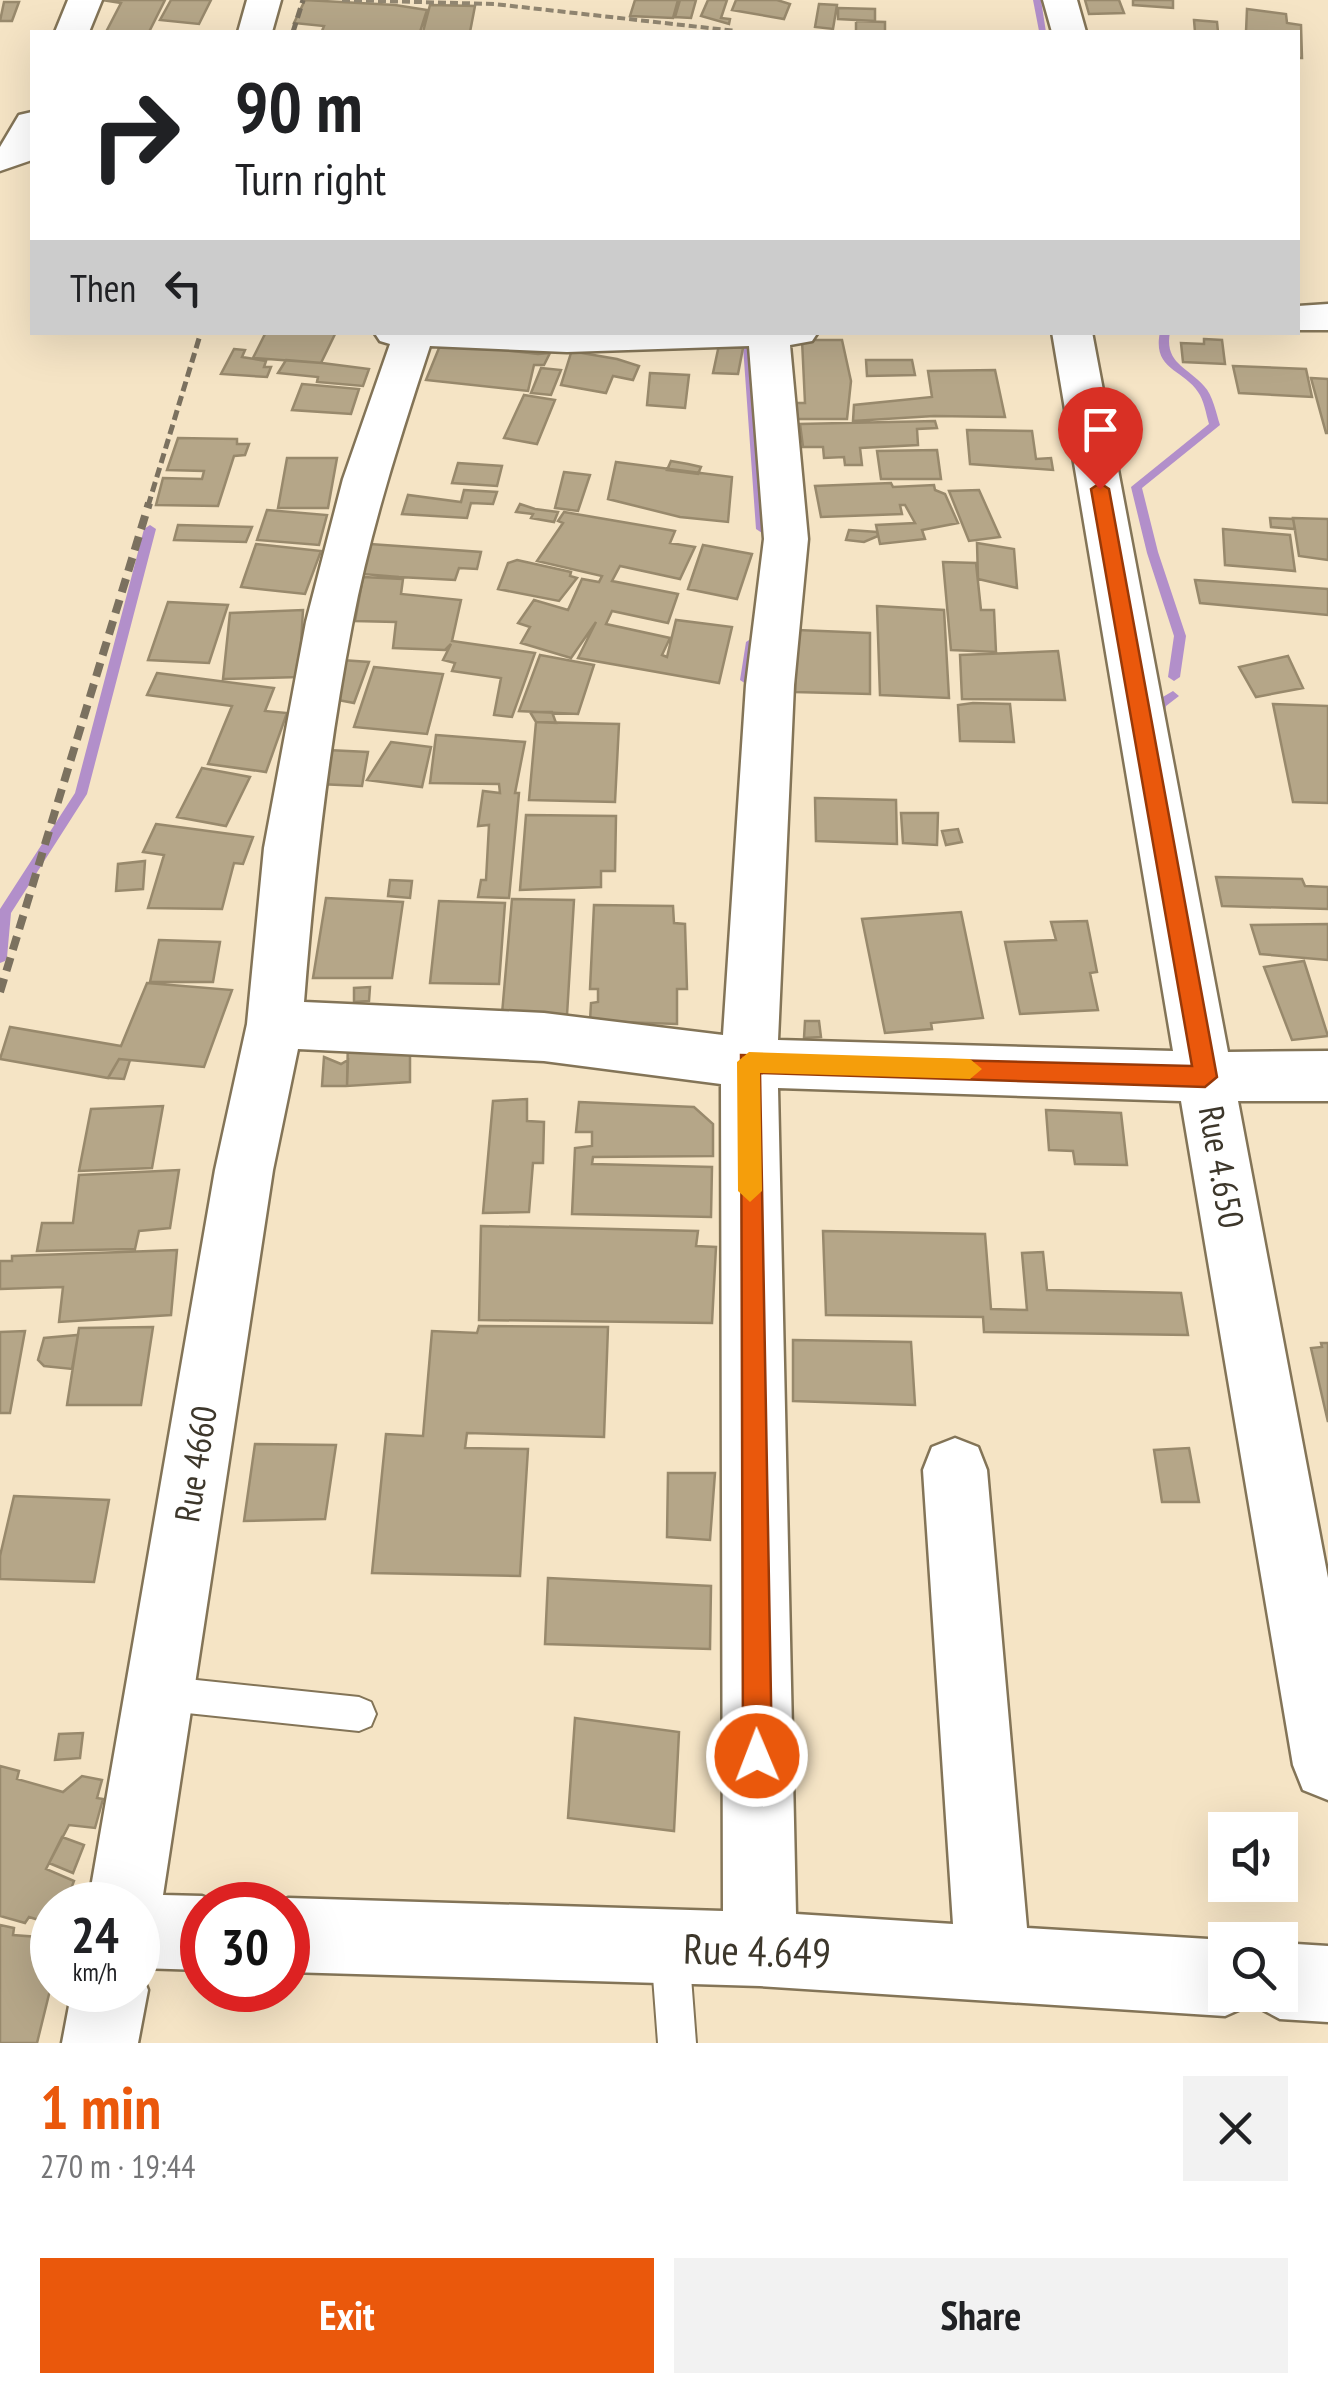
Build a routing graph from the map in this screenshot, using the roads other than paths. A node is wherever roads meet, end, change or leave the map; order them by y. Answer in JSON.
{"nodes":[{"id":1,"x":86,"y":0,"type":"edge"},
{"id":2,"x":264,"y":0,"type":"edge"},
{"id":3,"x":1060,"y":0,"type":"edge"},
{"id":4,"x":73,"y":30,"type":"edge"},
{"id":5,"x":256,"y":30,"type":"edge"},
{"id":6,"x":1068,"y":30,"type":"edge"},
{"id":7,"x":30,"y":127,"type":"edge"},
{"id":8,"x":0,"y":160,"type":"edge"},
{"id":9,"x":1328,"y":317,"type":"edge"},
{"id":10,"x":1300,"y":318,"type":"edge"},
{"id":11,"x":404,"y":335,"type":"edge"},
{"id":12,"x":431,"y":335,"type":"edge"},
{"id":13,"x":710,"y":335,"type":"edge"},
{"id":14,"x":768,"y":335,"type":"edge"},
{"id":15,"x":1073,"y":335,"type":"edge"},
{"id":16,"x":276,"y":1024,"type":"junction"},
{"id":17,"x":749,"y":1062,"type":"junction"},
{"id":18,"x":1328,"y":1076,"type":"edge"},
{"id":19,"x":1205,"y":1077,"type":"junction"},
{"id":20,"x":955,"y":1470,"type":"dead end"},
{"id":21,"x":160,"y":1687,"type":"junction"},
{"id":22,"x":359,"y":1714,"type":"dead end"},
{"id":23,"x":1328,"y":1765,"type":"edge"},
{"id":24,"x":129,"y":1882,"type":"edge"},
{"id":25,"x":310,"y":1937,"type":"edge"},
{"id":26,"x":670,"y":1947,"type":"junction"},
{"id":27,"x":760,"y":1949,"type":"junction"},
{"id":28,"x":993,"y":1964,"type":"junction"},
{"id":29,"x":1208,"y":1977,"type":"edge"},
{"id":30,"x":1298,"y":1982,"type":"edge"},
{"id":31,"x":1328,"y":1984,"type":"edge"},
{"id":32,"x":106,"y":2012,"type":"edge"},
{"id":33,"x":100,"y":2043,"type":"edge"},
{"id":34,"x":676,"y":2043,"type":"edge"}],
"edges":[{"from":1,"to":4,"type":"street"},
{"from":2,"to":5,"type":"street"},
{"from":3,"to":6,"type":"street"},
{"from":7,"to":8,"type":"street"},
{"from":9,"to":10,"type":"street"},
{"from":11,"to":16,"type":"street","name":"Rue 4660"},
{"from":12,"to":13,"type":"street"},
{"from":14,"to":17,"type":"street"},
{"from":15,"to":19,"type":"street","name":"Rue 4.650"},
{"from":16,"to":17,"type":"street"},
{"from":16,"to":21,"type":"street","name":"Rue 4660"},
{"from":17,"to":19,"type":"street"},
{"from":17,"to":27,"type":"street"},
{"from":18,"to":19,"type":"street"},
{"from":19,"to":23,"type":"street","name":"Rue 4.650"},
{"from":20,"to":28,"type":"street"},
{"from":21,"to":22,"type":"lane"},
{"from":21,"to":24,"type":"street","name":"Rue 4660"},
{"from":25,"to":26,"type":"street","name":"Rue 4.649"},
{"from":26,"to":27,"type":"street","name":"Rue 4.649"},
{"from":26,"to":34,"type":"lane"},
{"from":27,"to":28,"type":"street","name":"Rue 4.649"},
{"from":28,"to":29,"type":"street","name":"Rue 4.649"},
{"from":30,"to":31,"type":"street"},
{"from":32,"to":33,"type":"street"}]}
